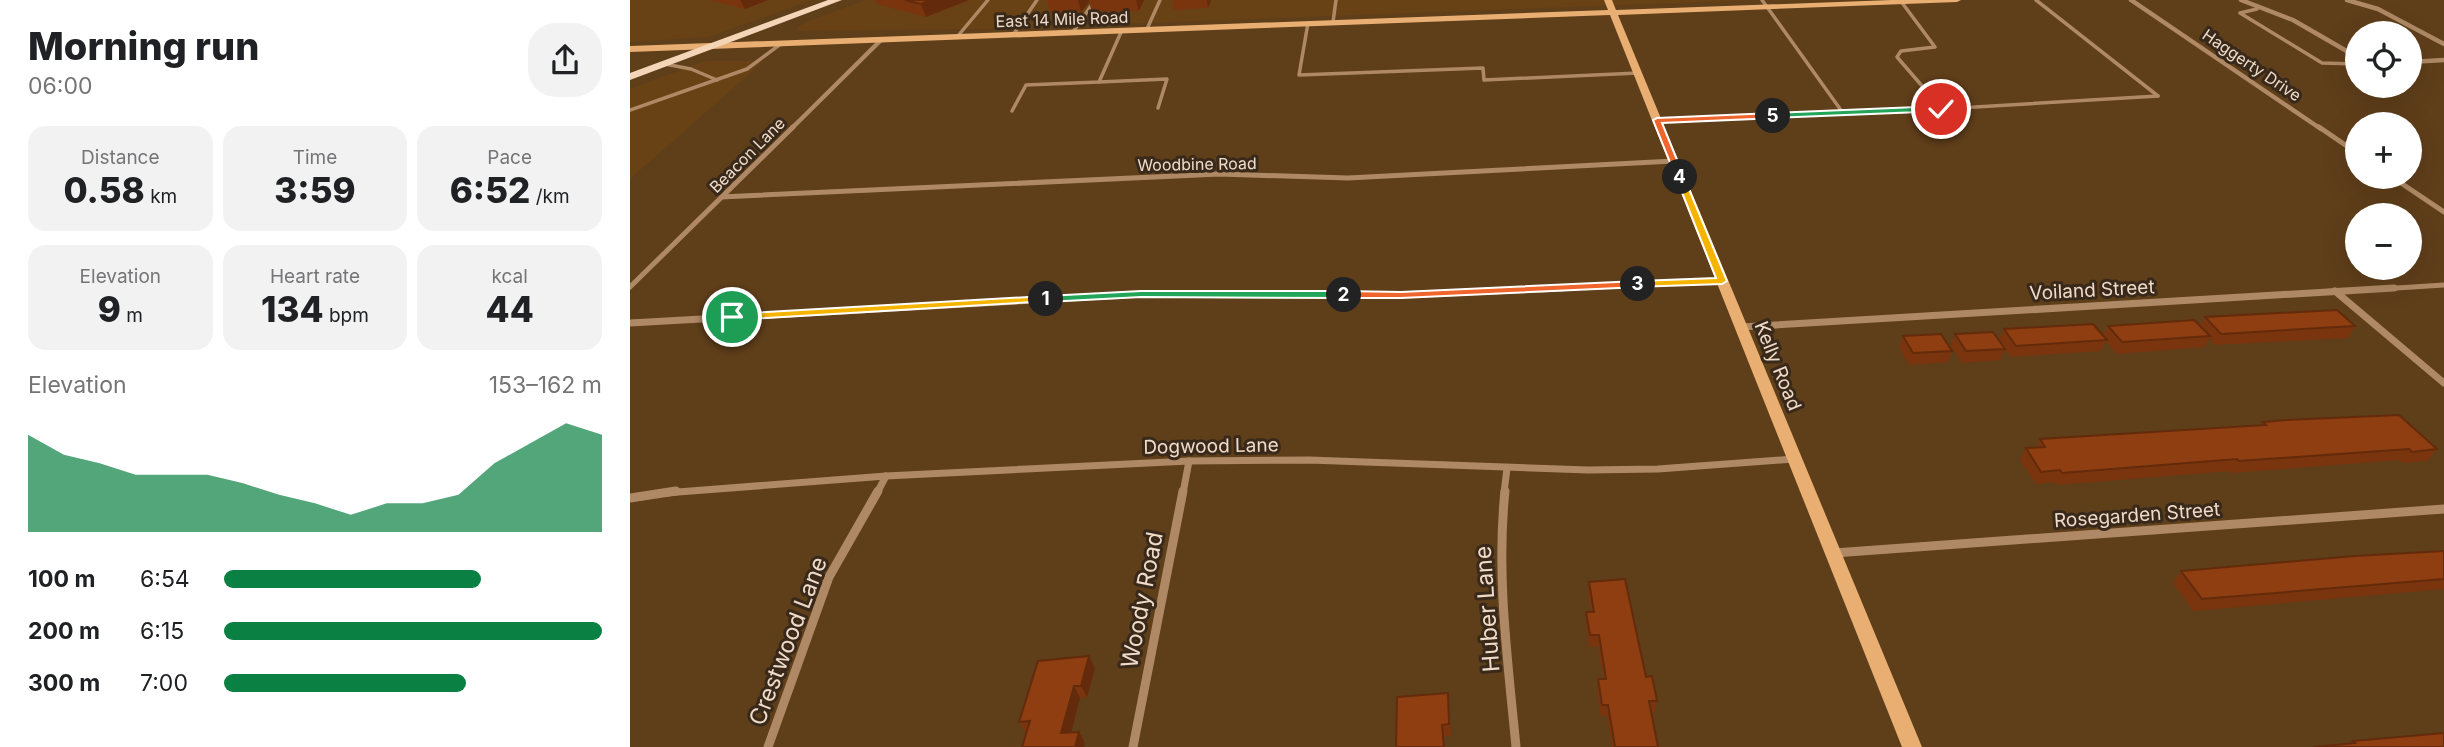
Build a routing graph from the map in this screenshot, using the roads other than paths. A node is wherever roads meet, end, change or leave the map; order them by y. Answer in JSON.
{"nodes":[{"id":1,"x":837,"y":0,"type":"edge"},
{"id":2,"x":988,"y":0,"type":"edge"},
{"id":3,"x":1037,"y":0,"type":"edge"},
{"id":4,"x":1094,"y":0,"type":"edge"},
{"id":5,"x":1160,"y":0,"type":"edge"},
{"id":6,"x":1336,"y":0,"type":"edge"},
{"id":7,"x":1608,"y":0,"type":"edge"},
{"id":8,"x":1957,"y":0,"type":"edge"},
{"id":9,"x":2036,"y":0,"type":"edge"},
{"id":10,"x":2131,"y":0,"type":"edge"},
{"id":11,"x":2241,"y":0,"type":"edge"},
{"id":12,"x":2347,"y":0,"type":"edge"},
{"id":13,"x":1901,"y":1,"type":"edge"},
{"id":14,"x":1764,"y":3,"type":"edge"},
{"id":15,"x":2257,"y":9,"type":"junction"},
{"id":16,"x":1613,"y":11,"type":"junction"},
{"id":17,"x":1333,"y":22,"type":"junction"},
{"id":18,"x":1308,"y":23,"type":"junction"},
{"id":19,"x":1147,"y":29,"type":"junction"},
{"id":20,"x":1122,"y":30,"type":"junction"},
{"id":21,"x":1073,"y":32,"type":"junction"},
{"id":22,"x":1013,"y":35,"type":"junction"},
{"id":23,"x":957,"y":37,"type":"junction"},
{"id":24,"x":881,"y":40,"type":"junction"},
{"id":25,"x":782,"y":43,"type":"junction"},
{"id":26,"x":2444,"y":44,"type":"edge"},
{"id":27,"x":715,"y":45,"type":"junction"},
{"id":28,"x":630,"y":49,"type":"edge"},
{"id":29,"x":2345,"y":50,"type":"edge"},
{"id":30,"x":2444,"y":60,"type":"edge"},
{"id":31,"x":2422,"y":61,"type":"edge"},
{"id":32,"x":665,"y":64,"type":"junction"},
{"id":33,"x":2345,"y":64,"type":"edge"},
{"id":34,"x":1638,"y":73,"type":"junction"},
{"id":35,"x":630,"y":77,"type":"edge"},
{"id":36,"x":717,"y":80,"type":"junction"},
{"id":37,"x":1098,"y":82,"type":"junction"},
{"id":38,"x":1158,"y":108,"type":"dead end"},
{"id":39,"x":1941,"y":109,"type":"junction"},
{"id":40,"x":630,"y":110,"type":"edge"},
{"id":41,"x":1012,"y":111,"type":"dead end"},
{"id":42,"x":1843,"y":113,"type":"junction"},
{"id":43,"x":1657,"y":120,"type":"junction"},
{"id":44,"x":2345,"y":145,"type":"edge"},
{"id":45,"x":1674,"y":162,"type":"junction"},
{"id":46,"x":2410,"y":189,"type":"edge"},
{"id":47,"x":721,"y":197,"type":"junction"},
{"id":48,"x":2444,"y":212,"type":"edge"},
{"id":49,"x":1722,"y":281,"type":"junction"},
{"id":50,"x":2444,"y":285,"type":"edge"},
{"id":51,"x":630,"y":287,"type":"edge"},
{"id":52,"x":2335,"y":291,"type":"junction"},
{"id":53,"x":630,"y":323,"type":"edge"},
{"id":54,"x":1741,"y":327,"type":"junction"},
{"id":55,"x":2444,"y":383,"type":"edge"},
{"id":56,"x":1794,"y":459,"type":"junction"},
{"id":57,"x":1188,"y":461,"type":"junction"},
{"id":58,"x":1507,"y":468,"type":"junction"},
{"id":59,"x":886,"y":475,"type":"junction"},
{"id":60,"x":630,"y":498,"type":"edge"},
{"id":61,"x":2444,"y":509,"type":"edge"},
{"id":62,"x":1833,"y":553,"type":"junction"},
{"id":63,"x":768,"y":747,"type":"edge"},
{"id":64,"x":1133,"y":747,"type":"edge"},
{"id":65,"x":1516,"y":747,"type":"edge"},
{"id":66,"x":1912,"y":747,"type":"edge"}],
"edges":[{"from":1,"to":27,"type":"main road"},
{"from":2,"to":23,"type":"lane"},
{"from":3,"to":22,"type":"lane"},
{"from":4,"to":21,"type":"lane"},
{"from":5,"to":19,"type":"lane"},
{"from":6,"to":17,"type":"lane"},
{"from":7,"to":16,"type":"main road","name":"Kelly Road"},
{"from":8,"to":13,"type":"main road","name":"East 14 Mile Road"},
{"from":9,"to":39,"type":"lane"},
{"from":10,"to":44,"type":"street","name":"Haggerty Drive"},
{"from":11,"to":15,"type":"street"},
{"from":12,"to":26,"type":"street"},
{"from":13,"to":14,"type":"main road","name":"East 14 Mile Road"},
{"from":13,"to":39,"type":"lane"},
{"from":14,"to":16,"type":"main road","name":"East 14 Mile Road"},
{"from":14,"to":42,"type":"lane"},
{"from":15,"to":29,"type":"street"},
{"from":15,"to":33,"type":"lane"},
{"from":16,"to":17,"type":"main road","name":"East 14 Mile Road"},
{"from":16,"to":34,"type":"main road","name":"Kelly Road"},
{"from":17,"to":18,"type":"main road","name":"East 14 Mile Road"},
{"from":18,"to":19,"type":"main road","name":"East 14 Mile Road"},
{"from":18,"to":34,"type":"lane"},
{"from":19,"to":20,"type":"main road","name":"East 14 Mile Road"},
{"from":20,"to":21,"type":"main road","name":"East 14 Mile Road"},
{"from":20,"to":37,"type":"lane"},
{"from":21,"to":22,"type":"main road","name":"East 14 Mile Road"},
{"from":22,"to":23,"type":"main road","name":"East 14 Mile Road"},
{"from":23,"to":24,"type":"main road","name":"East 14 Mile Road"},
{"from":24,"to":25,"type":"main road","name":"East 14 Mile Road"},
{"from":24,"to":47,"type":"street","name":"Beacon Lane"},
{"from":25,"to":27,"type":"main road","name":"East 14 Mile Road"},
{"from":25,"to":36,"type":"lane"},
{"from":27,"to":28,"type":"main road","name":"East 14 Mile Road"},
{"from":27,"to":32,"type":"main road"},
{"from":30,"to":31,"type":"street"},
{"from":32,"to":35,"type":"main road"},
{"from":32,"to":36,"type":"lane"},
{"from":34,"to":43,"type":"main road","name":"Kelly Road"},
{"from":36,"to":40,"type":"lane"},
{"from":37,"to":38,"type":"lane"},
{"from":37,"to":41,"type":"lane"},
{"from":39,"to":42,"type":"lane"},
{"from":42,"to":43,"type":"lane"},
{"from":43,"to":45,"type":"main road","name":"Kelly Road"},
{"from":45,"to":47,"type":"street","name":"Woodbine Road"},
{"from":45,"to":49,"type":"main road","name":"Kelly Road"},
{"from":46,"to":48,"type":"street"},
{"from":47,"to":51,"type":"street","name":"Beacon Lane"},
{"from":49,"to":53,"type":"street"},
{"from":49,"to":54,"type":"main road","name":"Kelly Road"},
{"from":50,"to":52,"type":"street","name":"Voiland Street"},
{"from":52,"to":54,"type":"street","name":"Voiland Street"},
{"from":52,"to":55,"type":"street"},
{"from":54,"to":56,"type":"main road","name":"Kelly Road"},
{"from":56,"to":58,"type":"street","name":"Dogwood Lane"},
{"from":56,"to":62,"type":"main road","name":"Kelly Road"},
{"from":57,"to":58,"type":"street","name":"Dogwood Lane"},
{"from":57,"to":59,"type":"street","name":"Dogwood Lane"},
{"from":57,"to":64,"type":"street","name":"Woody Road"},
{"from":58,"to":65,"type":"street","name":"Huber Lane"},
{"from":59,"to":60,"type":"street","name":"Dogwood Lane"},
{"from":59,"to":63,"type":"street","name":"Crestwood Lane"},
{"from":61,"to":62,"type":"street","name":"Rosegarden Street"},
{"from":62,"to":66,"type":"main road","name":"Kelly Road"}]}
